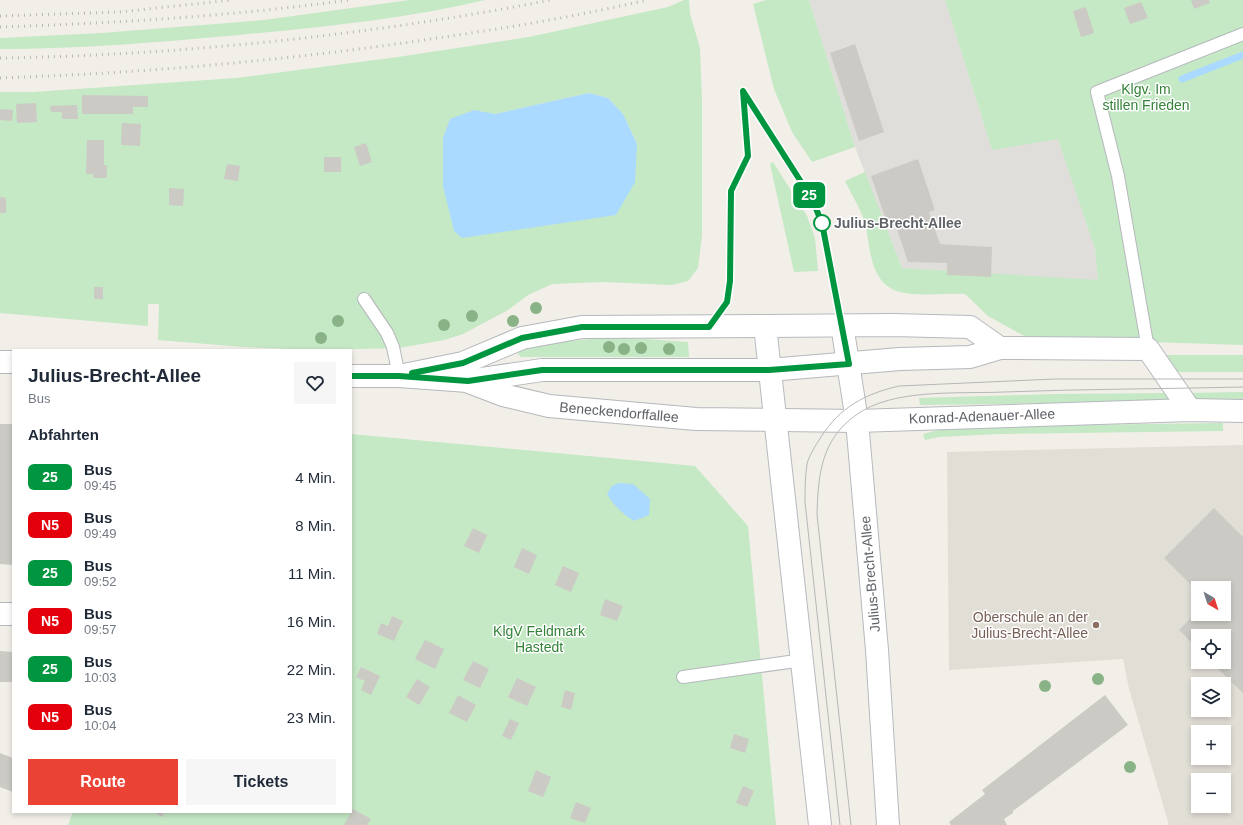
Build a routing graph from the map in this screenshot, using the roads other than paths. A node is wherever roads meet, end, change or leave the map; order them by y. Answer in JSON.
{"nodes":[{"id":1,"x":1243,"y":34,"type":"edge"},
{"id":2,"x":364,"y":299,"type":"dead end"},
{"id":3,"x":842,"y":325,"type":"junction"},
{"id":4,"x":765,"y":326,"type":"junction"},
{"id":5,"x":1000,"y":348,"type":"junction"},
{"id":6,"x":1148,"y":349,"type":"junction"},
{"id":7,"x":0,"y":362,"type":"edge"},
{"id":8,"x":12,"y":362,"type":"edge"},
{"id":9,"x":849,"y":364,"type":"junction"},
{"id":10,"x":769,"y":370,"type":"junction"},
{"id":11,"x":352,"y":376,"type":"edge"},
{"id":12,"x":399,"y":376,"type":"junction"},
{"id":13,"x":468,"y":381,"type":"junction"},
{"id":14,"x":1190,"y":410,"type":"junction"},
{"id":15,"x":1243,"y":411,"type":"edge"},
{"id":16,"x":774,"y":420,"type":"junction"},
{"id":17,"x":857,"y":421,"type":"junction"},
{"id":18,"x":0,"y":614,"type":"edge"},
{"id":19,"x":12,"y":614,"type":"edge"},
{"id":20,"x":803,"y":660,"type":"junction"},
{"id":21,"x":683,"y":677,"type":"dead end"},
{"id":22,"x":820,"y":825,"type":"edge"},
{"id":23,"x":888,"y":825,"type":"edge"}],
"edges":[{"from":1,"to":6,"type":"lane"},
{"from":2,"to":12,"type":"lane"},
{"from":3,"to":4,"type":"main road","name":"Beneckendorffallee"},
{"from":3,"to":5,"type":"main road"},
{"from":3,"to":9,"type":"main road","name":"Julius-Brecht-Allee"},
{"from":4,"to":10,"type":"main road"},
{"from":4,"to":12,"type":"main road","name":"Beneckendorffallee"},
{"from":5,"to":6,"type":"main road"},
{"from":5,"to":9,"type":"main road"},
{"from":6,"to":14,"type":"main road"},
{"from":7,"to":8,"type":"main road"},
{"from":9,"to":10,"type":"main road","name":"Beneckendorffallee"},
{"from":9,"to":17,"type":"main road","name":"Julius-Brecht-Allee"},
{"from":10,"to":13,"type":"main road","name":"Beneckendorffallee"},
{"from":10,"to":16,"type":"main road"},
{"from":11,"to":12,"type":"main road","name":"Beneckendorffallee"},
{"from":12,"to":13,"type":"main road","name":"Beneckendorffallee"},
{"from":13,"to":16,"type":"main road","name":"Beneckendorffallee"},
{"from":14,"to":15,"type":"main road","name":"Konrad-Adenauer-Allee"},
{"from":14,"to":17,"type":"main road","name":"Konrad-Adenauer-Allee"},
{"from":16,"to":17,"type":"main road","name":"Konrad-Adenauer-Allee"},
{"from":16,"to":20,"type":"main road"},
{"from":17,"to":23,"type":"main road","name":"Julius-Brecht-Allee"},
{"from":18,"to":19,"type":"main road"},
{"from":20,"to":21,"type":"lane"},
{"from":20,"to":22,"type":"main road"}]}
